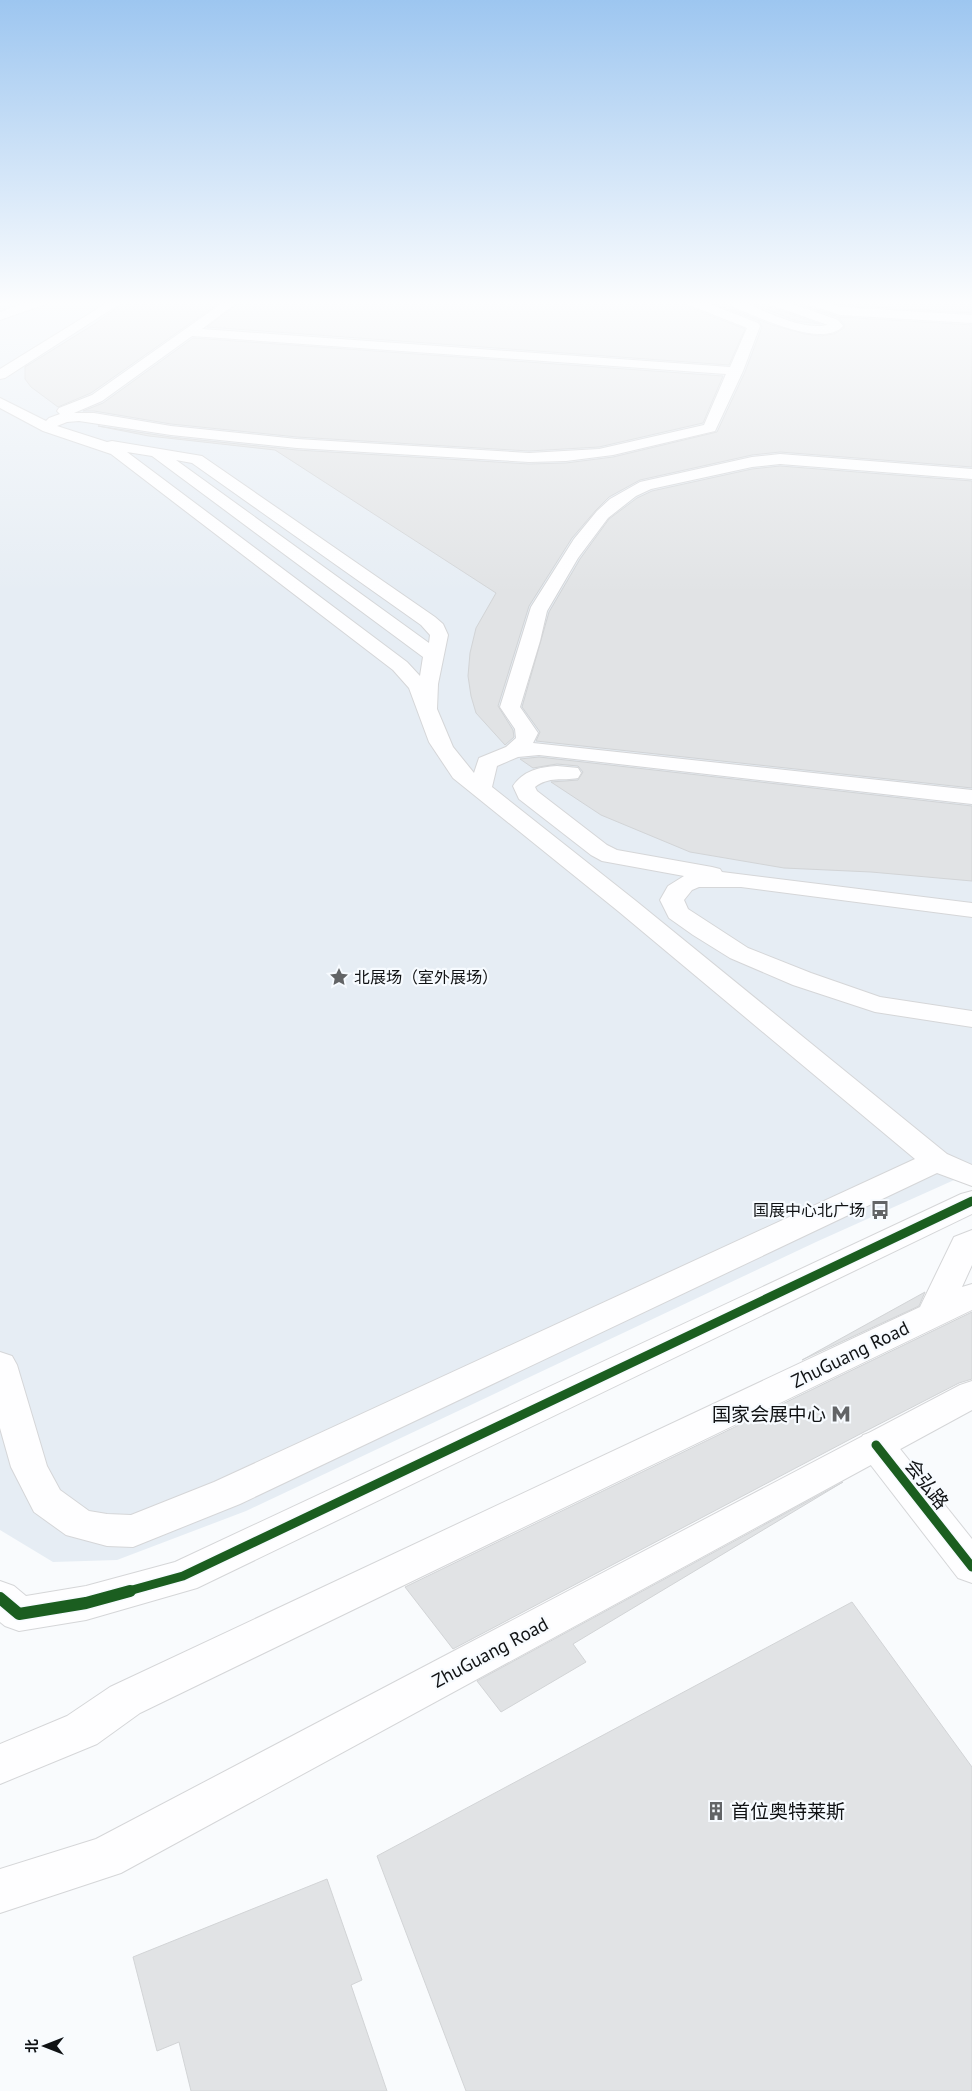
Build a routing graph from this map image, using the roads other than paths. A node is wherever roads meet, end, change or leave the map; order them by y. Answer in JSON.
{"nodes":[{"id":1,"x":97,"y":398,"type":"edge"},
{"id":2,"x":68,"y":399,"type":"edge"},
{"id":3,"x":96,"y":399,"type":"edge"},
{"id":4,"x":723,"y":399,"type":"edge"},
{"id":5,"x":4,"y":404,"type":"edge"},
{"id":6,"x":51,"y":404,"type":"dead end"},
{"id":7,"x":104,"y":418,"type":"junction"},
{"id":8,"x":48,"y":428,"type":"junction"},
{"id":9,"x":103,"y":444,"type":"junction"},
{"id":10,"x":156,"y":453,"type":"junction"},
{"id":11,"x":972,"y":474,"type":"edge"},
{"id":12,"x":433,"y":655,"type":"junction"},
{"id":13,"x":428,"y":710,"type":"junction"},
{"id":14,"x":525,"y":727,"type":"junction"},
{"id":15,"x":515,"y":750,"type":"junction"},
{"id":16,"x":599,"y":755,"type":"junction"},
{"id":17,"x":570,"y":773,"type":"dead end"},
{"id":18,"x":484,"y":781,"type":"junction"},
{"id":19,"x":527,"y":794,"type":"junction"},
{"id":20,"x":972,"y":797,"type":"edge"},
{"id":21,"x":741,"y":880,"type":"junction"},
{"id":22,"x":972,"y":910,"type":"edge"},
{"id":23,"x":972,"y":1019,"type":"edge"},
{"id":24,"x":936,"y":1161,"type":"junction"},
{"id":25,"x":972,"y":1176,"type":"edge"},
{"id":26,"x":972,"y":1201,"type":"edge"},
{"id":27,"x":972,"y":1241,"type":"edge"},
{"id":28,"x":972,"y":1296,"type":"edge"},
{"id":29,"x":933,"y":1314,"type":"junction"},
{"id":30,"x":0,"y":1365,"type":"edge"},
{"id":31,"x":972,"y":1394,"type":"edge"},
{"id":32,"x":876,"y":1445,"type":"junction"},
{"id":33,"x":972,"y":1567,"type":"edge"},
{"id":34,"x":0,"y":1598,"type":"edge"},
{"id":35,"x":0,"y":1764,"type":"edge"},
{"id":36,"x":0,"y":1891,"type":"edge"}],
"edges":[{"from":1,"to":7,"type":"main road"},
{"from":2,"to":6,"type":"main road"},
{"from":3,"to":5,"type":"main road"},
{"from":4,"to":7,"type":"main road"},
{"from":5,"to":8,"type":"main road"},
{"from":7,"to":8,"type":"main road"},
{"from":8,"to":9,"type":"main road"},
{"from":9,"to":10,"type":"main road"},
{"from":9,"to":13,"type":"main road"},
{"from":10,"to":12,"type":"main road"},
{"from":10,"to":12,"type":"main road"},
{"from":11,"to":14,"type":"main road"},
{"from":12,"to":13,"type":"main road"},
{"from":13,"to":18,"type":"main road"},
{"from":14,"to":15,"type":"main road"},
{"from":14,"to":16,"type":"main road"},
{"from":15,"to":16,"type":"main road"},
{"from":15,"to":18,"type":"main road"},
{"from":16,"to":20,"type":"main road"},
{"from":17,"to":19,"type":"main road"},
{"from":18,"to":19,"type":"main road"},
{"from":18,"to":24,"type":"main road"},
{"from":19,"to":21,"type":"main road"},
{"from":21,"to":22,"type":"main road"},
{"from":21,"to":23,"type":"main road"},
{"from":24,"to":25,"type":"main road"},
{"from":24,"to":30,"type":"main road"},
{"from":26,"to":34,"type":"main road"},
{"from":27,"to":29,"type":"main road"},
{"from":28,"to":29,"type":"main road","name":"ZhuGuang Road"},
{"from":29,"to":35,"type":"main road","name":"ZhuGuang Road"},
{"from":31,"to":32,"type":"main road","name":"ZhuGuang Road"},
{"from":32,"to":33,"type":"main road","name":"会弘路"},
{"from":32,"to":36,"type":"main road","name":"ZhuGuang Road"}]}
